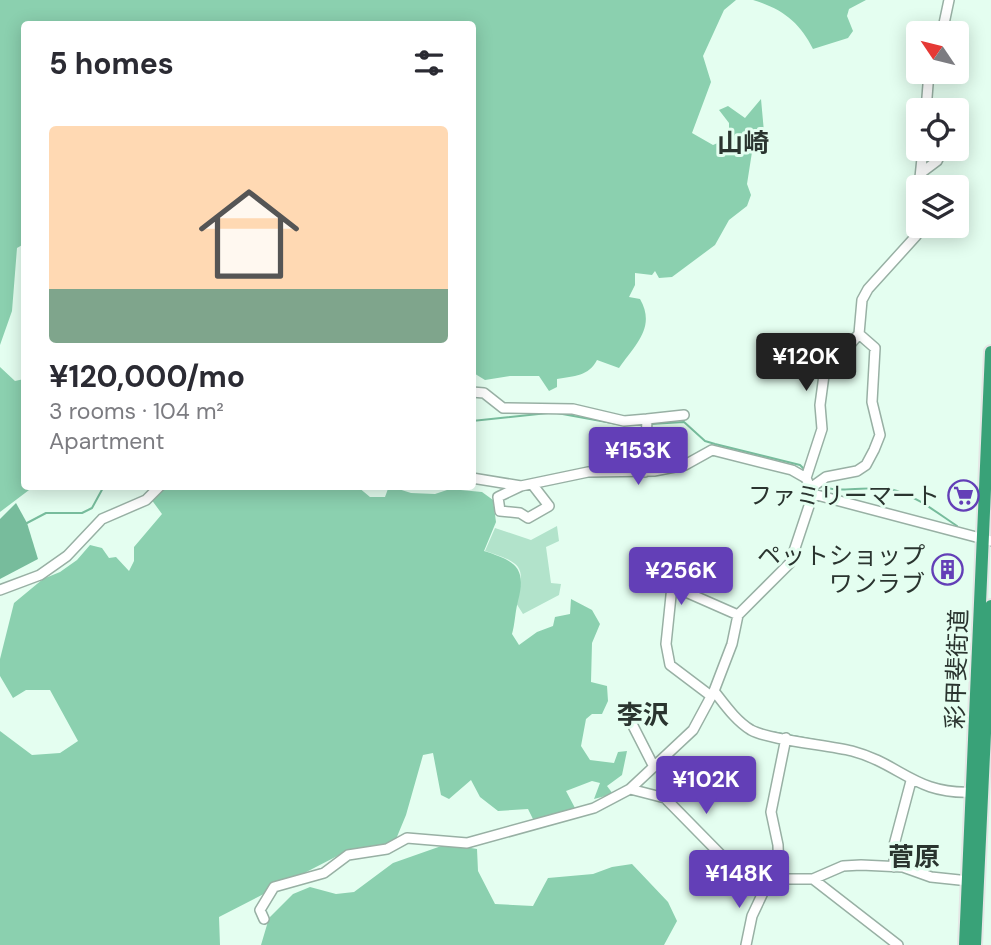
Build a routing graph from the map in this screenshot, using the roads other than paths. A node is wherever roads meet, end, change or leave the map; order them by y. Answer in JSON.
{"nodes":[{"id":1,"x":949,"y":0,"type":"edge"},
{"id":2,"x":945,"y":21,"type":"edge"},
{"id":3,"x":922,"y":161,"type":"edge"},
{"id":4,"x":936,"y":161,"type":"edge"},
{"id":5,"x":921,"y":173,"type":"joint"},
{"id":6,"x":914,"y":238,"type":"edge"},
{"id":7,"x":859,"y":334,"type":"junction"},
{"id":8,"x":991,"y":352,"type":"edge"},
{"id":9,"x":476,"y":392,"type":"edge"},
{"id":10,"x":684,"y":415,"type":"dead end"},
{"id":11,"x":646,"y":419,"type":"junction"},
{"id":12,"x":645,"y":472,"type":"junction"},
{"id":13,"x":806,"y":478,"type":"junction"},
{"id":14,"x":476,"y":479,"type":"edge"},
{"id":15,"x":532,"y":484,"type":"junction"},
{"id":16,"x":521,"y":486,"type":"junction"},
{"id":17,"x":157,"y":490,"type":"edge"},
{"id":18,"x":812,"y":491,"type":"junction"},
{"id":19,"x":987,"y":540,"type":"edge"},
{"id":20,"x":662,"y":562,"type":"dead end"},
{"id":21,"x":672,"y":586,"type":"junction"},
{"id":22,"x":0,"y":590,"type":"edge"},
{"id":23,"x":991,"y":606,"type":"edge"},
{"id":24,"x":738,"y":615,"type":"junction"},
{"id":25,"x":713,"y":694,"type":"junction"},
{"id":26,"x":628,"y":716,"type":"dead end"},
{"id":27,"x":988,"y":724,"type":"edge"},
{"id":28,"x":786,"y":738,"type":"junction"},
{"id":29,"x":654,"y":767,"type":"junction"},
{"id":30,"x":911,"y":782,"type":"junction"},
{"id":31,"x":629,"y":789,"type":"junction"},
{"id":32,"x":973,"y":792,"type":"junction"},
{"id":33,"x":894,"y":867,"type":"junction"},
{"id":34,"x":774,"y":879,"type":"junction"},
{"id":35,"x":813,"y":879,"type":"junction"},
{"id":36,"x":979,"y":880,"type":"edge"},
{"id":37,"x":264,"y":919,"type":"dead end"},
{"id":38,"x":746,"y":945,"type":"edge"},
{"id":39,"x":898,"y":945,"type":"edge"},
{"id":40,"x":965,"y":945,"type":"edge"},
{"id":41,"x":975,"y":945,"type":"edge"}],
"edges":[{"from":1,"to":2,"type":"street"},
{"from":3,"to":5,"type":"street"},
{"from":4,"to":5,"type":"street"},
{"from":6,"to":7,"type":"street"},
{"from":7,"to":13,"type":"street"},
{"from":7,"to":18,"type":"street"},
{"from":8,"to":19,"type":"highway","name":"彩甲斐街道"},
{"from":9,"to":11,"type":"street"},
{"from":10,"to":11,"type":"street"},
{"from":11,"to":12,"type":"street"},
{"from":12,"to":13,"type":"street"},
{"from":12,"to":15,"type":"street"},
{"from":13,"to":18,"type":"street"},
{"from":14,"to":16,"type":"street"},
{"from":15,"to":16,"type":"street"},
{"from":15,"to":16,"type":"street"},
{"from":17,"to":22,"type":"street"},
{"from":18,"to":19,"type":"street"},
{"from":18,"to":24,"type":"street"},
{"from":19,"to":32,"type":"highway","name":"彩甲斐街道"},
{"from":20,"to":21,"type":"street"},
{"from":21,"to":24,"type":"street"},
{"from":21,"to":25,"type":"street"},
{"from":23,"to":27,"type":"highway","name":"彩甲斐街道"},
{"from":24,"to":25,"type":"street"},
{"from":25,"to":28,"type":"street"},
{"from":25,"to":29,"type":"street"},
{"from":26,"to":29,"type":"street"},
{"from":27,"to":36,"type":"highway","name":"彩甲斐街道"},
{"from":28,"to":30,"type":"street"},
{"from":28,"to":34,"type":"street"},
{"from":29,"to":31,"type":"street"},
{"from":30,"to":32,"type":"street"},
{"from":30,"to":33,"type":"street"},
{"from":31,"to":34,"type":"street"},
{"from":31,"to":37,"type":"street"},
{"from":32,"to":36,"type":"highway","name":"彩甲斐街道"},
{"from":33,"to":35,"type":"street"},
{"from":33,"to":36,"type":"street"},
{"from":34,"to":35,"type":"street"},
{"from":34,"to":38,"type":"street"},
{"from":35,"to":39,"type":"street"},
{"from":36,"to":40,"type":"highway","name":"彩甲斐街道"},
{"from":36,"to":41,"type":"highway","name":"彩甲斐街道"}]}
